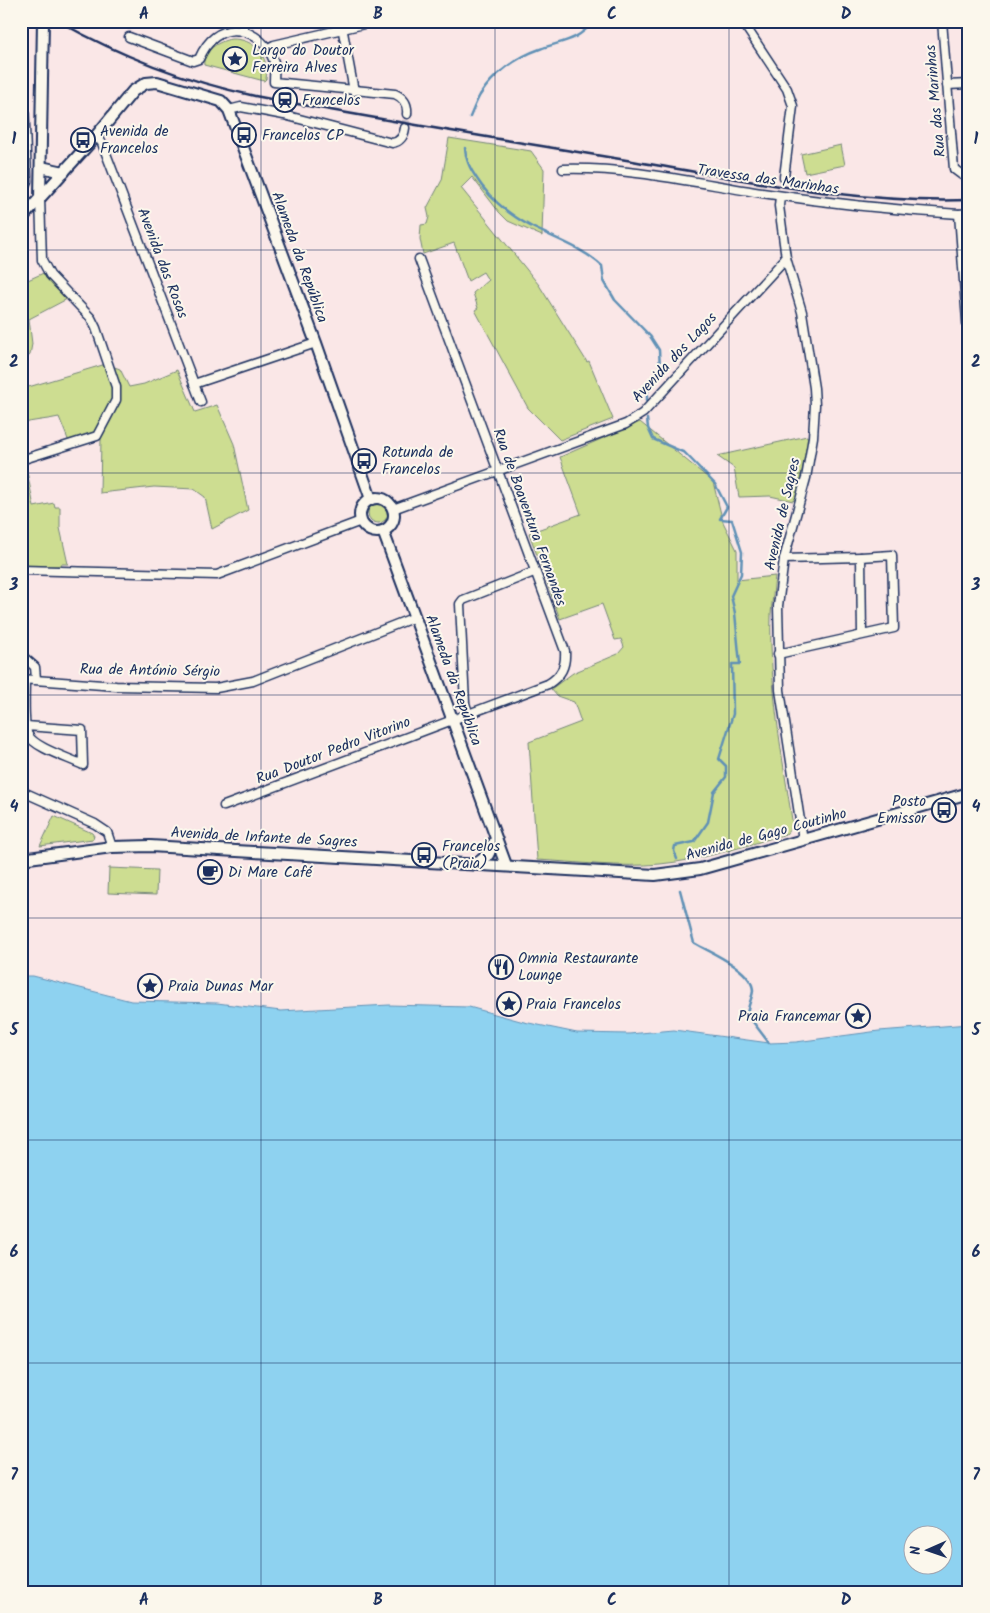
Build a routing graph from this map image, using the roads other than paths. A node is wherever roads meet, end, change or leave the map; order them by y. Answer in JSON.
{"nodes":[{"id":1,"x":245,"y":21,"type":"edge"},
{"id":2,"x":377,"y":21,"type":"edge"},
{"id":3,"x":742,"y":21,"type":"edge"},
{"id":4,"x":942,"y":21,"type":"edge"},
{"id":5,"x":43,"y":22,"type":"edge"},
{"id":6,"x":342,"y":25,"type":"edge"},
{"id":7,"x":242,"y":31,"type":"junction"},
{"id":8,"x":129,"y":37,"type":"dead end"},
{"id":9,"x":268,"y":48,"type":"junction"},
{"id":10,"x":969,"y":84,"type":"edge"},
{"id":11,"x":947,"y":85,"type":"junction"},
{"id":12,"x":354,"y":90,"type":"junction"},
{"id":13,"x":21,"y":92,"type":"edge"},
{"id":14,"x":229,"y":110,"type":"junction"},
{"id":15,"x":407,"y":114,"type":"tunnel mouth"},
{"id":16,"x":405,"y":128,"type":"tunnel mouth"},
{"id":17,"x":96,"y":136,"type":"junction"},
{"id":18,"x":41,"y":167,"type":"junction"},
{"id":19,"x":563,"y":169,"type":"dead end"},
{"id":20,"x":64,"y":172,"type":"junction"},
{"id":21,"x":965,"y":174,"type":"edge"},
{"id":22,"x":784,"y":177,"type":"dead end"},
{"id":23,"x":21,"y":195,"type":"edge"},
{"id":24,"x":780,"y":196,"type":"junction"},
{"id":25,"x":40,"y":198,"type":"junction"},
{"id":26,"x":969,"y":213,"type":"edge"},
{"id":27,"x":959,"y":214,"type":"junction"},
{"id":28,"x":21,"y":219,"type":"edge"},
{"id":29,"x":786,"y":258,"type":"junction"},
{"id":30,"x":419,"y":259,"type":"dead end"},
{"id":31,"x":967,"y":306,"type":"edge"},
{"id":32,"x":316,"y":343,"type":"junction"},
{"id":33,"x":969,"y":348,"type":"edge"},
{"id":34,"x":194,"y":384,"type":"junction"},
{"id":35,"x":201,"y":402,"type":"dead end"},
{"id":36,"x":24,"y":459,"type":"dead end"},
{"id":37,"x":499,"y":470,"type":"junction"},
{"id":38,"x":371,"y":498,"type":"junction"},
{"id":39,"x":393,"y":509,"type":"junction"},
{"id":40,"x":361,"y":521,"type":"junction"},
{"id":41,"x":383,"y":531,"type":"junction"},
{"id":42,"x":860,"y":557,"type":"junction"},
{"id":43,"x":784,"y":559,"type":"junction"},
{"id":44,"x":21,"y":570,"type":"edge"},
{"id":45,"x":534,"y":572,"type":"junction"},
{"id":46,"x":415,"y":617,"type":"junction"},
{"id":47,"x":862,"y":635,"type":"junction"},
{"id":48,"x":778,"y":654,"type":"junction"},
{"id":49,"x":21,"y":655,"type":"edge"},
{"id":50,"x":23,"y":679,"type":"edge"},
{"id":51,"x":36,"y":679,"type":"junction"},
{"id":52,"x":468,"y":713,"type":"junction"},
{"id":53,"x":452,"y":719,"type":"junction"},
{"id":54,"x":26,"y":726,"type":"junction"},
{"id":55,"x":21,"y":791,"type":"edge"},
{"id":56,"x":969,"y":793,"type":"edge"},
{"id":57,"x":224,"y":806,"type":"dead end"},
{"id":58,"x":496,"y":839,"type":"junction"},
{"id":59,"x":803,"y":840,"type":"junction"},
{"id":60,"x":112,"y":847,"type":"junction"},
{"id":61,"x":21,"y":859,"type":"edge"},
{"id":62,"x":476,"y":864,"type":"junction"},
{"id":63,"x":506,"y":866,"type":"junction"}],
"edges":[{"from":1,"to":7,"type":"street"},
{"from":2,"to":6,"type":"street"},
{"from":3,"to":22,"type":"street"},
{"from":4,"to":11,"type":"street","name":"Rua das Marinhas"},
{"from":5,"to":18,"type":"main road"},
{"from":6,"to":9,"type":"street"},
{"from":6,"to":12,"type":"street"},
{"from":7,"to":8,"type":"street"},
{"from":7,"to":9,"type":"street"},
{"from":9,"to":12,"type":"street"},
{"from":10,"to":11,"type":"street"},
{"from":11,"to":21,"type":"street","name":"Rua das Marinhas"},
{"from":12,"to":15,"type":"street"},
{"from":13,"to":23,"type":"street"},
{"from":14,"to":16,"type":"street"},
{"from":14,"to":17,"type":"main road"},
{"from":14,"to":32,"type":"main road","name":"Alameda da República"},
{"from":17,"to":20,"type":"main road"},
{"from":17,"to":34,"type":"street","name":"Avenida das Rosas"},
{"from":18,"to":20,"type":"main road"},
{"from":18,"to":25,"type":"main road"},
{"from":19,"to":24,"type":"street","name":"Travessa das Marinhas"},
{"from":20,"to":25,"type":"main road"},
{"from":24,"to":27,"type":"street","name":"Travessa das Marinhas"},
{"from":24,"to":29,"type":"street","name":"Avenida de Sagres"},
{"from":25,"to":28,"type":"main road"},
{"from":25,"to":36,"type":"street"},
{"from":26,"to":27,"type":"street","name":"Travessa das Marinhas"},
{"from":27,"to":31,"type":"street"},
{"from":29,"to":37,"type":"street","name":"Avenida dos Lagos"},
{"from":29,"to":43,"type":"street","name":"Avenida de Sagres"},
{"from":30,"to":37,"type":"street","name":"Rua de Boaventura Fernandes"},
{"from":31,"to":33,"type":"street"},
{"from":32,"to":34,"type":"street"},
{"from":32,"to":38,"type":"main road","name":"Alameda da República"},
{"from":34,"to":35,"type":"street","name":"Avenida das Rosas"},
{"from":37,"to":39,"type":"street","name":"Avenida dos Lagos"},
{"from":37,"to":45,"type":"street","name":"Rua de Boaventura Fernandes"},
{"from":38,"to":39,"type":"main road"},
{"from":38,"to":40,"type":"main road"},
{"from":39,"to":41,"type":"main road"},
{"from":40,"to":41,"type":"main road"},
{"from":40,"to":44,"type":"street"},
{"from":41,"to":46,"type":"main road","name":"Alameda da República"},
{"from":42,"to":43,"type":"street"},
{"from":42,"to":47,"type":"street"},
{"from":42,"to":47,"type":"street"},
{"from":43,"to":48,"type":"street","name":"Avenida de Sagres"},
{"from":45,"to":52,"type":"street"},
{"from":45,"to":52,"type":"street","name":"Rua de Boaventura Fernandes"},
{"from":46,"to":51,"type":"street","name":"Rua de António Sérgio"},
{"from":46,"to":53,"type":"main road","name":"Alameda da República"},
{"from":47,"to":48,"type":"street"},
{"from":48,"to":59,"type":"street","name":"Avenida de Sagres"},
{"from":49,"to":51,"type":"street"},
{"from":50,"to":51,"type":"street","name":"Rua de António Sérgio"},
{"from":50,"to":54,"type":"street"},
{"from":52,"to":53,"type":"street","name":"Rua de Boaventura Fernandes"},
{"from":53,"to":57,"type":"street","name":"Rua Doutor Pedro Vitorino"},
{"from":53,"to":58,"type":"main road","name":"Alameda da República"},
{"from":54,"to":54,"type":"street"},
{"from":55,"to":60,"type":"street"},
{"from":56,"to":59,"type":"main road","name":"Avenida de Gago Coutinho"},
{"from":58,"to":62,"type":"main road"},
{"from":58,"to":63,"type":"main road","name":"Alameda da República"},
{"from":59,"to":63,"type":"main road","name":"Avenida de Gago Coutinho"},
{"from":60,"to":61,"type":"main road","name":"Avenida de Infante de Sagres"},
{"from":60,"to":62,"type":"main road","name":"Avenida de Infante de Sagres"},
{"from":62,"to":63,"type":"main road","name":"Avenida de Infante de Sagres"}]}
